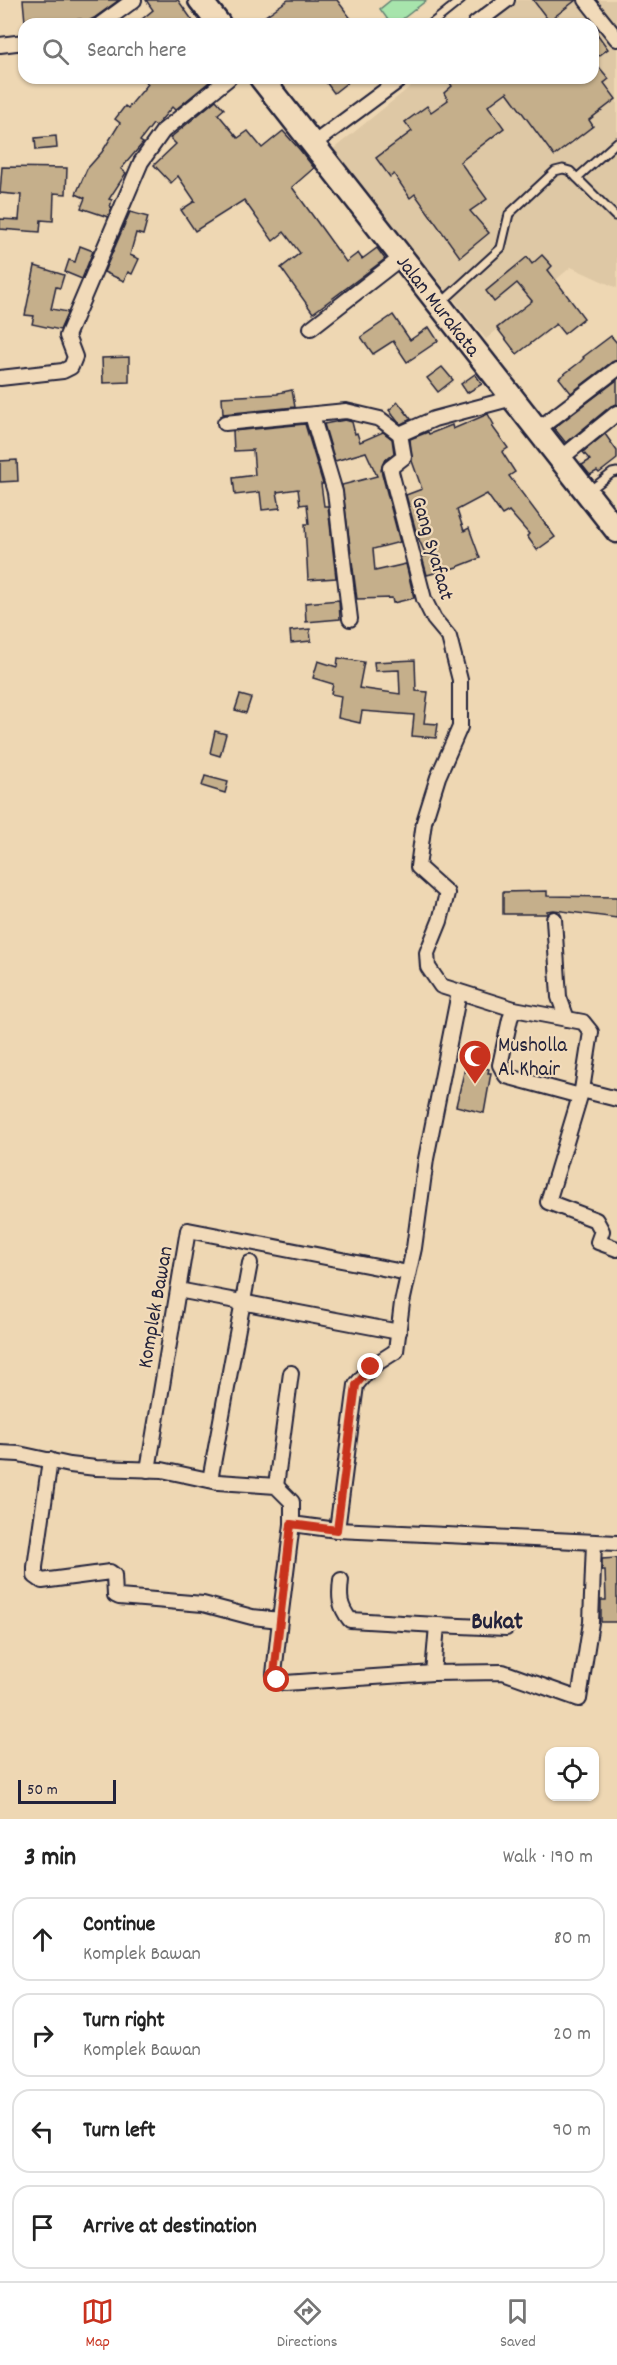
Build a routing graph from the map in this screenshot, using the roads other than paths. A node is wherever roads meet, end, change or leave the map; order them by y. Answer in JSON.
{"nodes":[{"id":1,"x":134,"y":0,"type":"edge"},
{"id":2,"x":200,"y":0,"type":"edge"},
{"id":3,"x":461,"y":0,"type":"edge"},
{"id":4,"x":507,"y":0,"type":"edge"},
{"id":5,"x":586,"y":0,"type":"edge"},
{"id":6,"x":109,"y":18,"type":"edge"},
{"id":7,"x":214,"y":18,"type":"edge"},
{"id":8,"x":438,"y":18,"type":"edge"},
{"id":9,"x":483,"y":18,"type":"edge"},
{"id":10,"x":617,"y":39,"type":"edge"},
{"id":11,"x":18,"y":43,"type":"edge"},
{"id":12,"x":0,"y":45,"type":"edge"},
{"id":13,"x":222,"y":84,"type":"edge"},
{"id":14,"x":266,"y":84,"type":"edge"},
{"id":15,"x":394,"y":84,"type":"edge"},
{"id":16,"x":617,"y":142,"type":"edge"},
{"id":17,"x":313,"y":144,"type":"junction"},
{"id":18,"x":577,"y":178,"type":"junction"},
{"id":19,"x":615,"y":216,"type":"dead end"},
{"id":20,"x":402,"y":257,"type":"junction"},
{"id":21,"x":439,"y":305,"type":"junction"},
{"id":22,"x":311,"y":328,"type":"dead end"},
{"id":23,"x":617,"y":369,"type":"edge"},
{"id":24,"x":0,"y":378,"type":"edge"},
{"id":25,"x":513,"y":398,"type":"junction"},
{"id":26,"x":617,"y":413,"type":"edge"},
{"id":27,"x":312,"y":415,"type":"junction"},
{"id":28,"x":225,"y":423,"type":"dead end"},
{"id":29,"x":537,"y":430,"type":"junction"},
{"id":30,"x":400,"y":434,"type":"junction"},
{"id":31,"x":560,"y":459,"type":"junction"},
{"id":32,"x":617,"y":472,"type":"edge"},
{"id":33,"x":587,"y":492,"type":"junction"},
{"id":34,"x":617,"y":531,"type":"edge"},
{"id":35,"x":350,"y":619,"type":"dead end"},
{"id":36,"x":554,"y":919,"type":"dead end"},
{"id":37,"x":459,"y":993,"type":"junction"},
{"id":38,"x":514,"y":1009,"type":"junction"},
{"id":39,"x":567,"y":1019,"type":"junction"},
{"id":40,"x":581,"y":1093,"type":"junction"},
{"id":41,"x":617,"y":1099,"type":"edge"},
{"id":42,"x":617,"y":1249,"type":"edge"},
{"id":43,"x":250,"y":1263,"type":"dead end"},
{"id":44,"x":408,"y":1273,"type":"junction"},
{"id":45,"x":178,"y":1290,"type":"junction"},
{"id":46,"x":243,"y":1301,"type":"junction"},
{"id":47,"x":399,"y":1332,"type":"junction"},
{"id":48,"x":291,"y":1373,"type":"dead end"},
{"id":49,"x":0,"y":1454,"type":"edge"},
{"id":50,"x":50,"y":1460,"type":"junction"},
{"id":51,"x":148,"y":1470,"type":"junction"},
{"id":52,"x":210,"y":1480,"type":"junction"},
{"id":53,"x":276,"y":1486,"type":"junction"},
{"id":54,"x":291,"y":1524,"type":"junction"},
{"id":55,"x":337,"y":1530,"type":"junction"},
{"id":56,"x":594,"y":1542,"type":"junction"},
{"id":57,"x":617,"y":1543,"type":"edge"},
{"id":58,"x":341,"y":1580,"type":"dead end"},
{"id":59,"x":280,"y":1620,"type":"junction"},
{"id":60,"x":437,"y":1625,"type":"junction"},
{"id":61,"x":506,"y":1628,"type":"dead end"},
{"id":62,"x":433,"y":1672,"type":"junction"}],
"edges":[{"from":1,"to":6,"type":"street"},
{"from":2,"to":7,"type":"main road"},
{"from":3,"to":8,"type":"lane"},
{"from":4,"to":9,"type":"street"},
{"from":5,"to":10,"type":"street"},
{"from":11,"to":12,"type":"street"},
{"from":13,"to":24,"type":"street"},
{"from":14,"to":17,"type":"main road","name":"Jalan Murakata"},
{"from":15,"to":17,"type":"street"},
{"from":16,"to":18,"type":"lane"},
{"from":17,"to":20,"type":"main road","name":"Jalan Murakata"},
{"from":18,"to":19,"type":"lane"},
{"from":18,"to":21,"type":"lane"},
{"from":20,"to":21,"type":"main road","name":"Jalan Murakata"},
{"from":20,"to":22,"type":"street"},
{"from":21,"to":25,"type":"main road","name":"Jalan Murakata"},
{"from":23,"to":29,"type":"street"},
{"from":25,"to":29,"type":"main road","name":"Jalan Murakata"},
{"from":25,"to":30,"type":"street"},
{"from":26,"to":31,"type":"street"},
{"from":27,"to":28,"type":"street"},
{"from":27,"to":30,"type":"street"},
{"from":27,"to":35,"type":"street"},
{"from":29,"to":31,"type":"main road","name":"Jalan Murakata"},
{"from":30,"to":37,"type":"street","name":"Gang Syafaat"},
{"from":31,"to":33,"type":"main road","name":"Jalan Murakata"},
{"from":32,"to":33,"type":"lane"},
{"from":33,"to":34,"type":"main road","name":"Jalan Murakata"},
{"from":36,"to":39,"type":"street"},
{"from":37,"to":38,"type":"street"},
{"from":37,"to":44,"type":"street"},
{"from":38,"to":39,"type":"street"},
{"from":38,"to":40,"type":"street"},
{"from":39,"to":40,"type":"street"},
{"from":40,"to":41,"type":"street"},
{"from":40,"to":42,"type":"street"},
{"from":43,"to":46,"type":"street"},
{"from":44,"to":45,"type":"street","name":"Komplek Bawan"},
{"from":44,"to":47,"type":"street"},
{"from":45,"to":46,"type":"street"},
{"from":45,"to":51,"type":"street","name":"Komplek Bawan"},
{"from":46,"to":47,"type":"street"},
{"from":46,"to":52,"type":"street"},
{"from":47,"to":55,"type":"street"},
{"from":48,"to":53,"type":"street"},
{"from":49,"to":50,"type":"street"},
{"from":50,"to":51,"type":"street"},
{"from":50,"to":59,"type":"street"},
{"from":51,"to":52,"type":"street"},
{"from":52,"to":53,"type":"street"},
{"from":53,"to":54,"type":"street"},
{"from":54,"to":55,"type":"street"},
{"from":54,"to":59,"type":"street"},
{"from":55,"to":56,"type":"street"},
{"from":56,"to":57,"type":"street"},
{"from":56,"to":62,"type":"street"},
{"from":58,"to":60,"type":"street"},
{"from":59,"to":62,"type":"street"},
{"from":60,"to":61,"type":"street"},
{"from":60,"to":62,"type":"street"}]}
